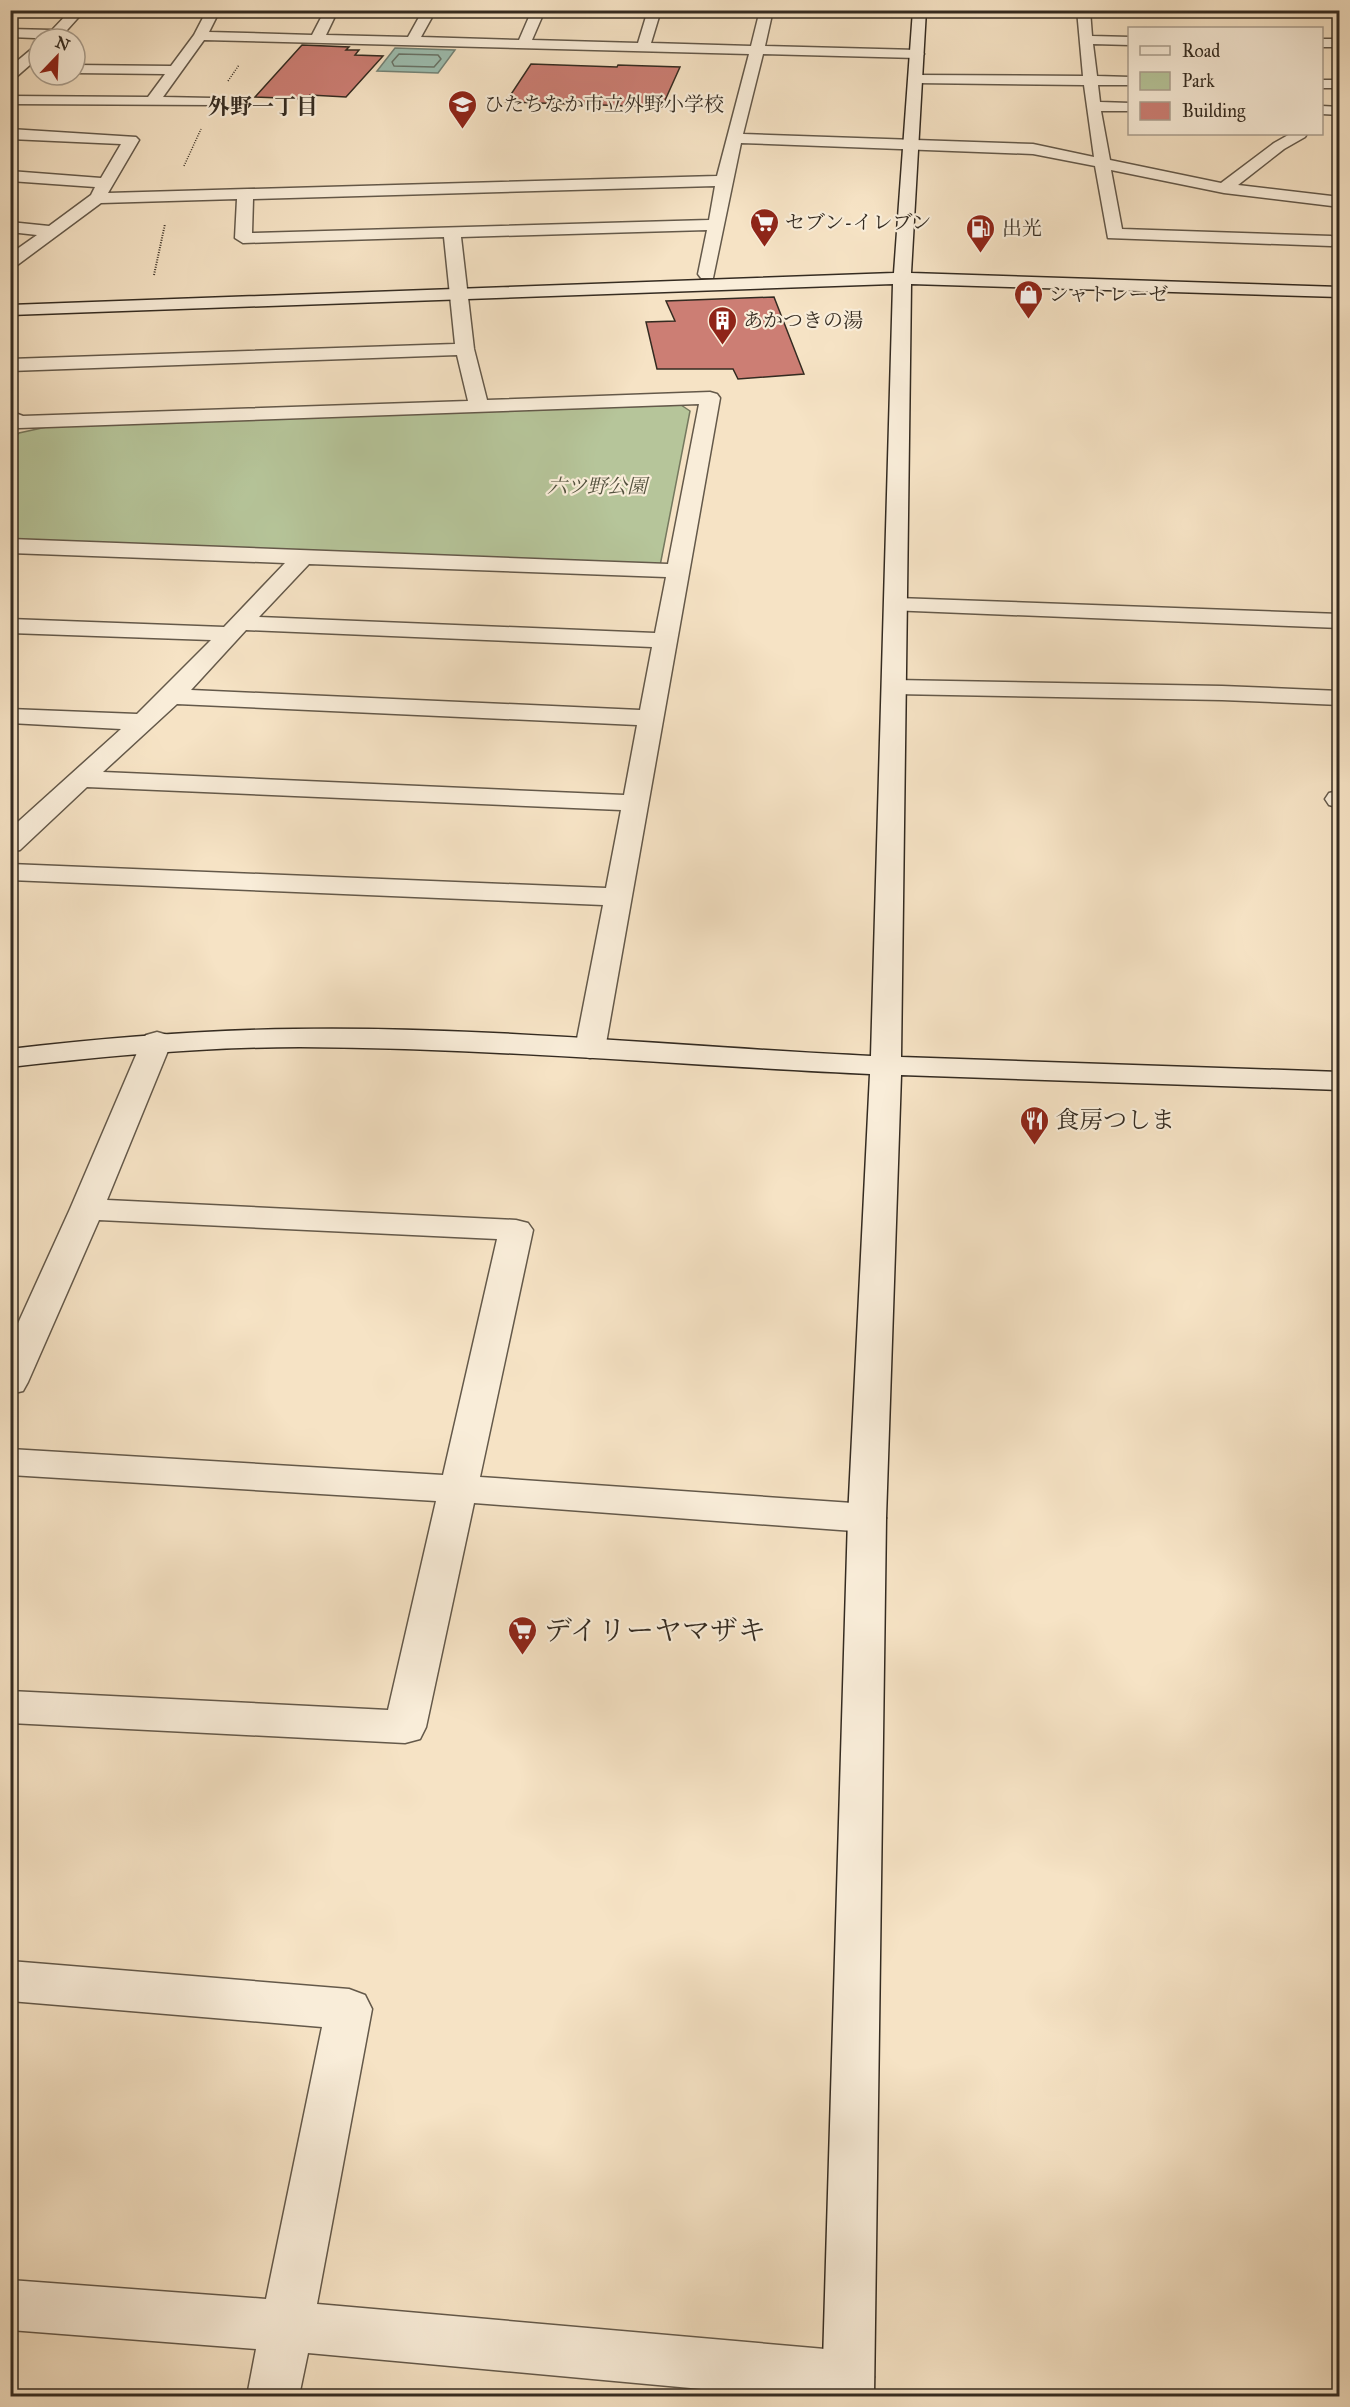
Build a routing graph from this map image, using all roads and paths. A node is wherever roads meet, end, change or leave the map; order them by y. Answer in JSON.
{"nodes":[{"id":1,"x":79,"y":10,"type":"edge"},
{"id":2,"x":214,"y":10,"type":"edge"},
{"id":3,"x":332,"y":10,"type":"edge"},
{"id":4,"x":430,"y":10,"type":"edge"},
{"id":5,"x":538,"y":10,"type":"edge"},
{"id":6,"x":655,"y":10,"type":"edge"},
{"id":7,"x":767,"y":10,"type":"edge"},
{"id":8,"x":920,"y":10,"type":"edge"},
{"id":9,"x":1083,"y":10,"type":"edge"},
{"id":10,"x":62,"y":27,"type":"edge"},
{"id":11,"x":10,"y":33,"type":"edge"},
{"id":12,"x":27,"y":34,"type":"edge"},
{"id":13,"x":200,"y":36,"type":"junction"},
{"id":14,"x":260,"y":37,"type":"junction"},
{"id":15,"x":317,"y":39,"type":"junction"},
{"id":16,"x":1087,"y":40,"type":"junction"},
{"id":17,"x":412,"y":41,"type":"junction"},
{"id":18,"x":1128,"y":41,"type":"edge"},
{"id":19,"x":1323,"y":42,"type":"edge"},
{"id":20,"x":1340,"y":43,"type":"edge"},
{"id":21,"x":524,"y":44,"type":"junction"},
{"id":22,"x":643,"y":46,"type":"junction"},
{"id":23,"x":758,"y":50,"type":"junction"},
{"id":24,"x":27,"y":61,"type":"edge"},
{"id":25,"x":917,"y":66,"type":"junction"},
{"id":26,"x":87,"y":69,"type":"edge"},
{"id":27,"x":177,"y":70,"type":"junction"},
{"id":28,"x":15,"y":72,"type":"edge"},
{"id":29,"x":1090,"y":80,"type":"junction"},
{"id":30,"x":1128,"y":81,"type":"edge"},
{"id":31,"x":1323,"y":84,"type":"edge"},
{"id":32,"x":1340,"y":84,"type":"edge"},
{"id":33,"x":10,"y":100,"type":"edge"},
{"id":34,"x":152,"y":102,"type":"junction"},
{"id":35,"x":212,"y":102,"type":"junction"},
{"id":36,"x":1093,"y":106,"type":"junction"},
{"id":37,"x":1128,"y":107,"type":"edge"},
{"id":38,"x":10,"y":134,"type":"edge"},
{"id":39,"x":1298,"y":135,"type":"edge"},
{"id":40,"x":735,"y":138,"type":"junction"},
{"id":41,"x":912,"y":145,"type":"junction"},
{"id":42,"x":1103,"y":164,"type":"junction"},
{"id":43,"x":10,"y":176,"type":"edge"},
{"id":44,"x":724,"y":181,"type":"junction"},
{"id":45,"x":1224,"y":189,"type":"junction"},
{"id":46,"x":101,"y":191,"type":"junction"},
{"id":47,"x":245,"y":194,"type":"junction"},
{"id":48,"x":171,"y":196,"type":"junction"},
{"id":49,"x":1340,"y":201,"type":"edge"},
{"id":50,"x":715,"y":225,"type":"junction"},
{"id":51,"x":10,"y":227,"type":"edge"},
{"id":52,"x":52,"y":231,"type":"junction"},
{"id":53,"x":452,"y":232,"type":"junction"},
{"id":54,"x":1336,"y":247,"type":"edge"},
{"id":55,"x":10,"y":262,"type":"edge"},
{"id":56,"x":707,"y":273,"type":"dead end"},
{"id":57,"x":902,"y":278,"type":"junction"},
{"id":58,"x":1340,"y":292,"type":"edge"},
{"id":59,"x":460,"y":295,"type":"junction"},
{"id":60,"x":147,"y":305,"type":"junction"},
{"id":61,"x":10,"y":310,"type":"edge"},
{"id":62,"x":465,"y":349,"type":"junction"},
{"id":63,"x":10,"y":365,"type":"edge"},
{"id":64,"x":479,"y":406,"type":"junction"},
{"id":65,"x":13,"y":423,"type":"edge"},
{"id":66,"x":10,"y":546,"type":"edge"},
{"id":67,"x":303,"y":557,"type":"junction"},
{"id":68,"x":678,"y":571,"type":"junction"},
{"id":69,"x":897,"y":605,"type":"junction"},
{"id":70,"x":1340,"y":621,"type":"edge"},
{"id":71,"x":10,"y":626,"type":"edge"},
{"id":72,"x":236,"y":628,"type":"junction"},
{"id":73,"x":665,"y":640,"type":"junction"},
{"id":74,"x":895,"y":687,"type":"junction"},
{"id":75,"x":171,"y":696,"type":"junction"},
{"id":76,"x":1340,"y":698,"type":"edge"},
{"id":77,"x":10,"y":716,"type":"edge"},
{"id":78,"x":651,"y":718,"type":"junction"},
{"id":79,"x":142,"y":722,"type":"junction"},
{"id":80,"x":81,"y":779,"type":"junction"},
{"id":81,"x":635,"y":803,"type":"junction"},
{"id":82,"x":10,"y":819,"type":"edge"},
{"id":83,"x":37,"y":820,"type":"junction"},
{"id":84,"x":10,"y":844,"type":"edge"},
{"id":85,"x":10,"y":872,"type":"edge"},
{"id":86,"x":618,"y":897,"type":"junction"},
{"id":87,"x":157,"y":1041,"type":"junction"},
{"id":88,"x":590,"y":1048,"type":"junction"},
{"id":89,"x":10,"y":1058,"type":"edge"},
{"id":90,"x":886,"y":1066,"type":"junction"},
{"id":91,"x":1340,"y":1081,"type":"edge"},
{"id":92,"x":87,"y":1209,"type":"junction"},
{"id":93,"x":10,"y":1382,"type":"edge"},
{"id":94,"x":10,"y":1462,"type":"edge"},
{"id":95,"x":459,"y":1489,"type":"junction"},
{"id":96,"x":867,"y":1518,"type":"junction"},
{"id":97,"x":10,"y":1707,"type":"edge"},
{"id":98,"x":10,"y":1981,"type":"edge"},
{"id":99,"x":10,"y":2306,"type":"edge"},
{"id":100,"x":288,"y":2326,"type":"junction"},
{"id":101,"x":848,"y":2387,"type":"edge"},
{"id":102,"x":273,"y":2397,"type":"edge"}],
"edges":[{"from":1,"to":10,"type":"street"},
{"from":2,"to":13,"type":"street"},
{"from":3,"to":15,"type":"street"},
{"from":4,"to":17,"type":"street"},
{"from":5,"to":21,"type":"street"},
{"from":6,"to":22,"type":"street"},
{"from":7,"to":23,"type":"street"},
{"from":8,"to":25,"type":"street"},
{"from":9,"to":16,"type":"street"},
{"from":11,"to":12,"type":"street"},
{"from":13,"to":14,"type":"street"},
{"from":13,"to":27,"type":"street"},
{"from":14,"to":15,"type":"street"},
{"from":14,"to":35,"type":"path"},
{"from":15,"to":17,"type":"street"},
{"from":16,"to":18,"type":"street"},
{"from":16,"to":29,"type":"street"},
{"from":17,"to":21,"type":"street"},
{"from":19,"to":20,"type":"street"},
{"from":21,"to":22,"type":"street"},
{"from":22,"to":23,"type":"street"},
{"from":23,"to":25,"type":"street"},
{"from":23,"to":40,"type":"street"},
{"from":24,"to":28,"type":"street"},
{"from":25,"to":29,"type":"street"},
{"from":25,"to":41,"type":"street"},
{"from":26,"to":27,"type":"street"},
{"from":27,"to":34,"type":"street"},
{"from":29,"to":30,"type":"street"},
{"from":29,"to":36,"type":"street"},
{"from":31,"to":32,"type":"street"},
{"from":33,"to":34,"type":"street"},
{"from":34,"to":35,"type":"street"},
{"from":35,"to":48,"type":"path"},
{"from":36,"to":37,"type":"street"},
{"from":36,"to":42,"type":"street"},
{"from":38,"to":46,"type":"street"},
{"from":39,"to":45,"type":"street"},
{"from":40,"to":41,"type":"street"},
{"from":40,"to":44,"type":"street"},
{"from":41,"to":42,"type":"street"},
{"from":41,"to":57,"type":"street"},
{"from":42,"to":45,"type":"street"},
{"from":42,"to":54,"type":"street"},
{"from":43,"to":46,"type":"street"},
{"from":44,"to":47,"type":"street"},
{"from":44,"to":50,"type":"street"},
{"from":45,"to":49,"type":"street"},
{"from":46,"to":48,"type":"street"},
{"from":46,"to":52,"type":"street"},
{"from":47,"to":48,"type":"street"},
{"from":47,"to":53,"type":"street"},
{"from":48,"to":60,"type":"path"},
{"from":50,"to":53,"type":"street"},
{"from":50,"to":56,"type":"street"},
{"from":51,"to":52,"type":"street"},
{"from":52,"to":55,"type":"street"},
{"from":53,"to":59,"type":"street"},
{"from":57,"to":58,"type":"street"},
{"from":57,"to":59,"type":"street"},
{"from":57,"to":69,"type":"street"},
{"from":59,"to":60,"type":"street"},
{"from":59,"to":62,"type":"street"},
{"from":60,"to":61,"type":"street"},
{"from":62,"to":63,"type":"street"},
{"from":62,"to":64,"type":"street"},
{"from":64,"to":65,"type":"street"},
{"from":64,"to":68,"type":"street"},
{"from":66,"to":67,"type":"street"},
{"from":67,"to":68,"type":"street"},
{"from":67,"to":72,"type":"street"},
{"from":68,"to":73,"type":"street"},
{"from":69,"to":70,"type":"street"},
{"from":69,"to":74,"type":"street"},
{"from":71,"to":72,"type":"street"},
{"from":72,"to":73,"type":"street"},
{"from":72,"to":75,"type":"street"},
{"from":73,"to":78,"type":"street"},
{"from":74,"to":76,"type":"street"},
{"from":74,"to":90,"type":"street"},
{"from":75,"to":78,"type":"street"},
{"from":75,"to":79,"type":"street"},
{"from":77,"to":79,"type":"street"},
{"from":78,"to":81,"type":"street"},
{"from":79,"to":80,"type":"street"},
{"from":80,"to":81,"type":"street"},
{"from":80,"to":83,"type":"street"},
{"from":81,"to":86,"type":"street"},
{"from":82,"to":83,"type":"street"},
{"from":83,"to":84,"type":"street"},
{"from":85,"to":86,"type":"street"},
{"from":86,"to":88,"type":"street"},
{"from":87,"to":88,"type":"street"},
{"from":87,"to":89,"type":"street"},
{"from":87,"to":92,"type":"street"},
{"from":88,"to":90,"type":"street"},
{"from":90,"to":91,"type":"street"},
{"from":90,"to":96,"type":"street"},
{"from":92,"to":93,"type":"street"},
{"from":92,"to":95,"type":"street"},
{"from":94,"to":95,"type":"street"},
{"from":95,"to":96,"type":"street"},
{"from":95,"to":97,"type":"street"},
{"from":96,"to":101,"type":"street"},
{"from":98,"to":100,"type":"street"},
{"from":99,"to":100,"type":"street"},
{"from":100,"to":101,"type":"street"},
{"from":100,"to":102,"type":"street"}]}
